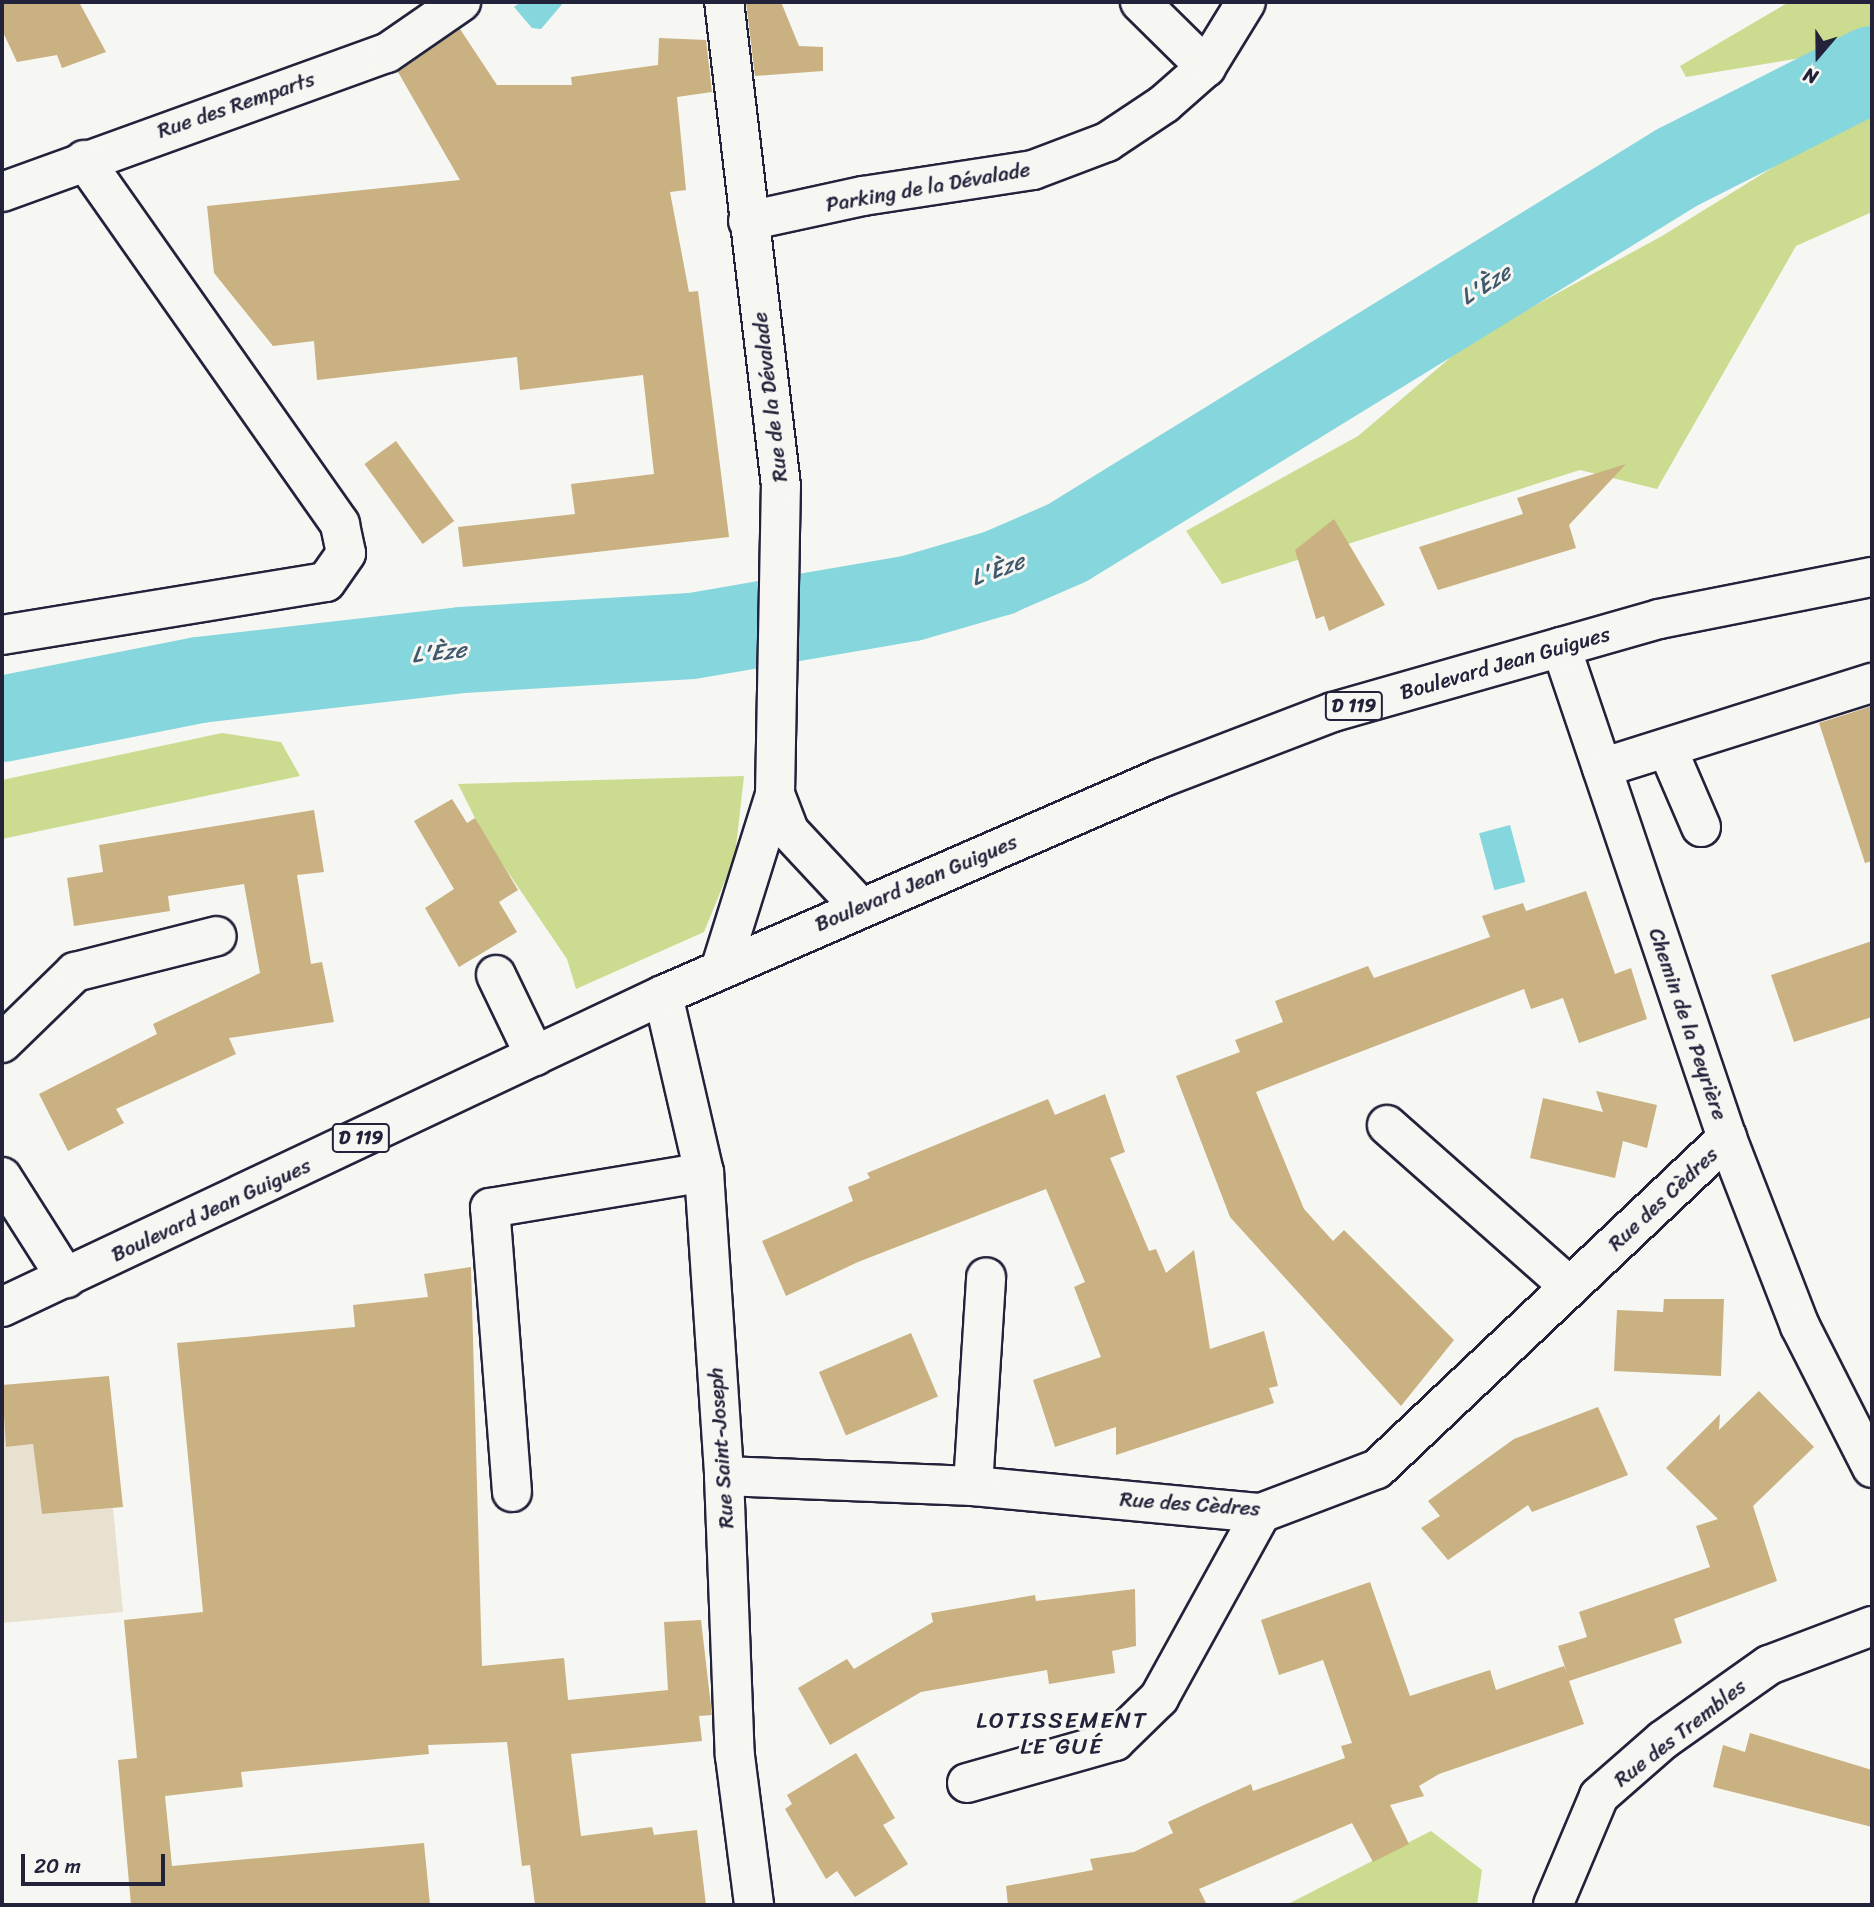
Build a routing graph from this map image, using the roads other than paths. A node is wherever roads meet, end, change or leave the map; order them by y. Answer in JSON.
{"nodes":[{"id":1,"x":461,"y":2,"type":"edge"},
{"id":2,"x":724,"y":2,"type":"edge"},
{"id":3,"x":1140,"y":2,"type":"edge"},
{"id":4,"x":1246,"y":2,"type":"edge"},
{"id":5,"x":1206,"y":67,"type":"junction"},
{"id":6,"x":84,"y":160,"type":"junction"},
{"id":7,"x":2,"y":192,"type":"edge"},
{"id":8,"x":748,"y":221,"type":"junction"},
{"id":9,"x":1872,"y":577,"type":"edge"},
{"id":10,"x":2,"y":635,"type":"edge"},
{"id":11,"x":1561,"y":647,"type":"junction"},
{"id":12,"x":1872,"y":683,"type":"edge"},
{"id":13,"x":1667,"y":748,"type":"junction"},
{"id":14,"x":1602,"y":768,"type":"junction"},
{"id":15,"x":775,"y":794,"type":"junction"},
{"id":16,"x":1701,"y":827,"type":"dead end"},
{"id":17,"x":859,"y":906,"type":"junction"},
{"id":18,"x":217,"y":936,"type":"dead end"},
{"id":19,"x":720,"y":970,"type":"junction"},
{"id":20,"x":496,"y":975,"type":"dead end"},
{"id":21,"x":663,"y":995,"type":"junction"},
{"id":22,"x":2,"y":1043,"type":"edge"},
{"id":23,"x":535,"y":1056,"type":"junction"},
{"id":24,"x":1387,"y":1125,"type":"dead end"},
{"id":25,"x":1727,"y":1138,"type":"junction"},
{"id":26,"x":704,"y":1172,"type":"junction"},
{"id":27,"x":2,"y":1177,"type":"edge"},
{"id":28,"x":986,"y":1277,"type":"dead end"},
{"id":29,"x":66,"y":1278,"type":"junction"},
{"id":30,"x":1570,"y":1287,"type":"junction"},
{"id":31,"x":2,"y":1307,"type":"edge"},
{"id":32,"x":1872,"y":1468,"type":"edge"},
{"id":33,"x":724,"y":1476,"type":"junction"},
{"id":34,"x":973,"y":1486,"type":"junction"},
{"id":35,"x":512,"y":1492,"type":"dead end"},
{"id":36,"x":1261,"y":1513,"type":"junction"},
{"id":37,"x":1872,"y":1626,"type":"edge"},
{"id":38,"x":967,"y":1783,"type":"dead end"},
{"id":39,"x":754,"y":1905,"type":"edge"},
{"id":40,"x":1553,"y":1905,"type":"edge"}],
"edges":[{"from":1,"to":6,"type":"street","name":"Rue des Remparts"},
{"from":2,"to":8,"type":"street","name":"Rue de la Dévalade"},
{"from":3,"to":5,"type":"street"},
{"from":4,"to":5,"type":"street","name":"Parking de la Dévalade"},
{"from":5,"to":8,"type":"street","name":"Parking de la Dévalade"},
{"from":6,"to":7,"type":"street","name":"Rue des Remparts"},
{"from":6,"to":10,"type":"street"},
{"from":8,"to":15,"type":"street","name":"Rue de la Dévalade"},
{"from":9,"to":11,"type":"street","name":"Boulevard Jean Guigues","number":"D 119"},
{"from":11,"to":14,"type":"street","name":"Chemin de la Peyrière"},
{"from":11,"to":17,"type":"street","name":"Boulevard Jean Guigues","number":"D 119"},
{"from":12,"to":13,"type":"street"},
{"from":13,"to":14,"type":"street"},
{"from":13,"to":16,"type":"street"},
{"from":14,"to":25,"type":"street","name":"Chemin de la Peyrière"},
{"from":15,"to":17,"type":"street","name":"Rue de la Dévalade"},
{"from":15,"to":19,"type":"street","name":"Rue de la Dévalade"},
{"from":17,"to":19,"type":"street","name":"Boulevard Jean Guigues","number":"D 119"},
{"from":18,"to":22,"type":"street"},
{"from":19,"to":21,"type":"street","name":"Boulevard Jean Guigues","number":"D 119"},
{"from":20,"to":23,"type":"street"},
{"from":21,"to":23,"type":"street","name":"Boulevard Jean Guigues","number":"D 119"},
{"from":21,"to":26,"type":"street","name":"Rue Saint-Joseph"},
{"from":23,"to":29,"type":"street","name":"Boulevard Jean Guigues","number":"D 119"},
{"from":24,"to":30,"type":"street"},
{"from":25,"to":30,"type":"street","name":"Rue des Cèdres"},
{"from":25,"to":32,"type":"street","name":"Chemin de la Peyrière"},
{"from":26,"to":33,"type":"street","name":"Rue Saint-Joseph"},
{"from":26,"to":35,"type":"street"},
{"from":27,"to":29,"type":"street"},
{"from":28,"to":34,"type":"street"},
{"from":29,"to":31,"type":"street","name":"Boulevard Jean Guigues","number":"D 119"},
{"from":30,"to":36,"type":"street","name":"Rue des Cèdres"},
{"from":33,"to":34,"type":"street","name":"Rue des Cèdres"},
{"from":33,"to":39,"type":"street","name":"Rue Saint-Joseph"},
{"from":34,"to":36,"type":"street","name":"Rue des Cèdres"},
{"from":36,"to":38,"type":"street"},
{"from":37,"to":40,"type":"street","name":"Rue des Trembles"}]}
